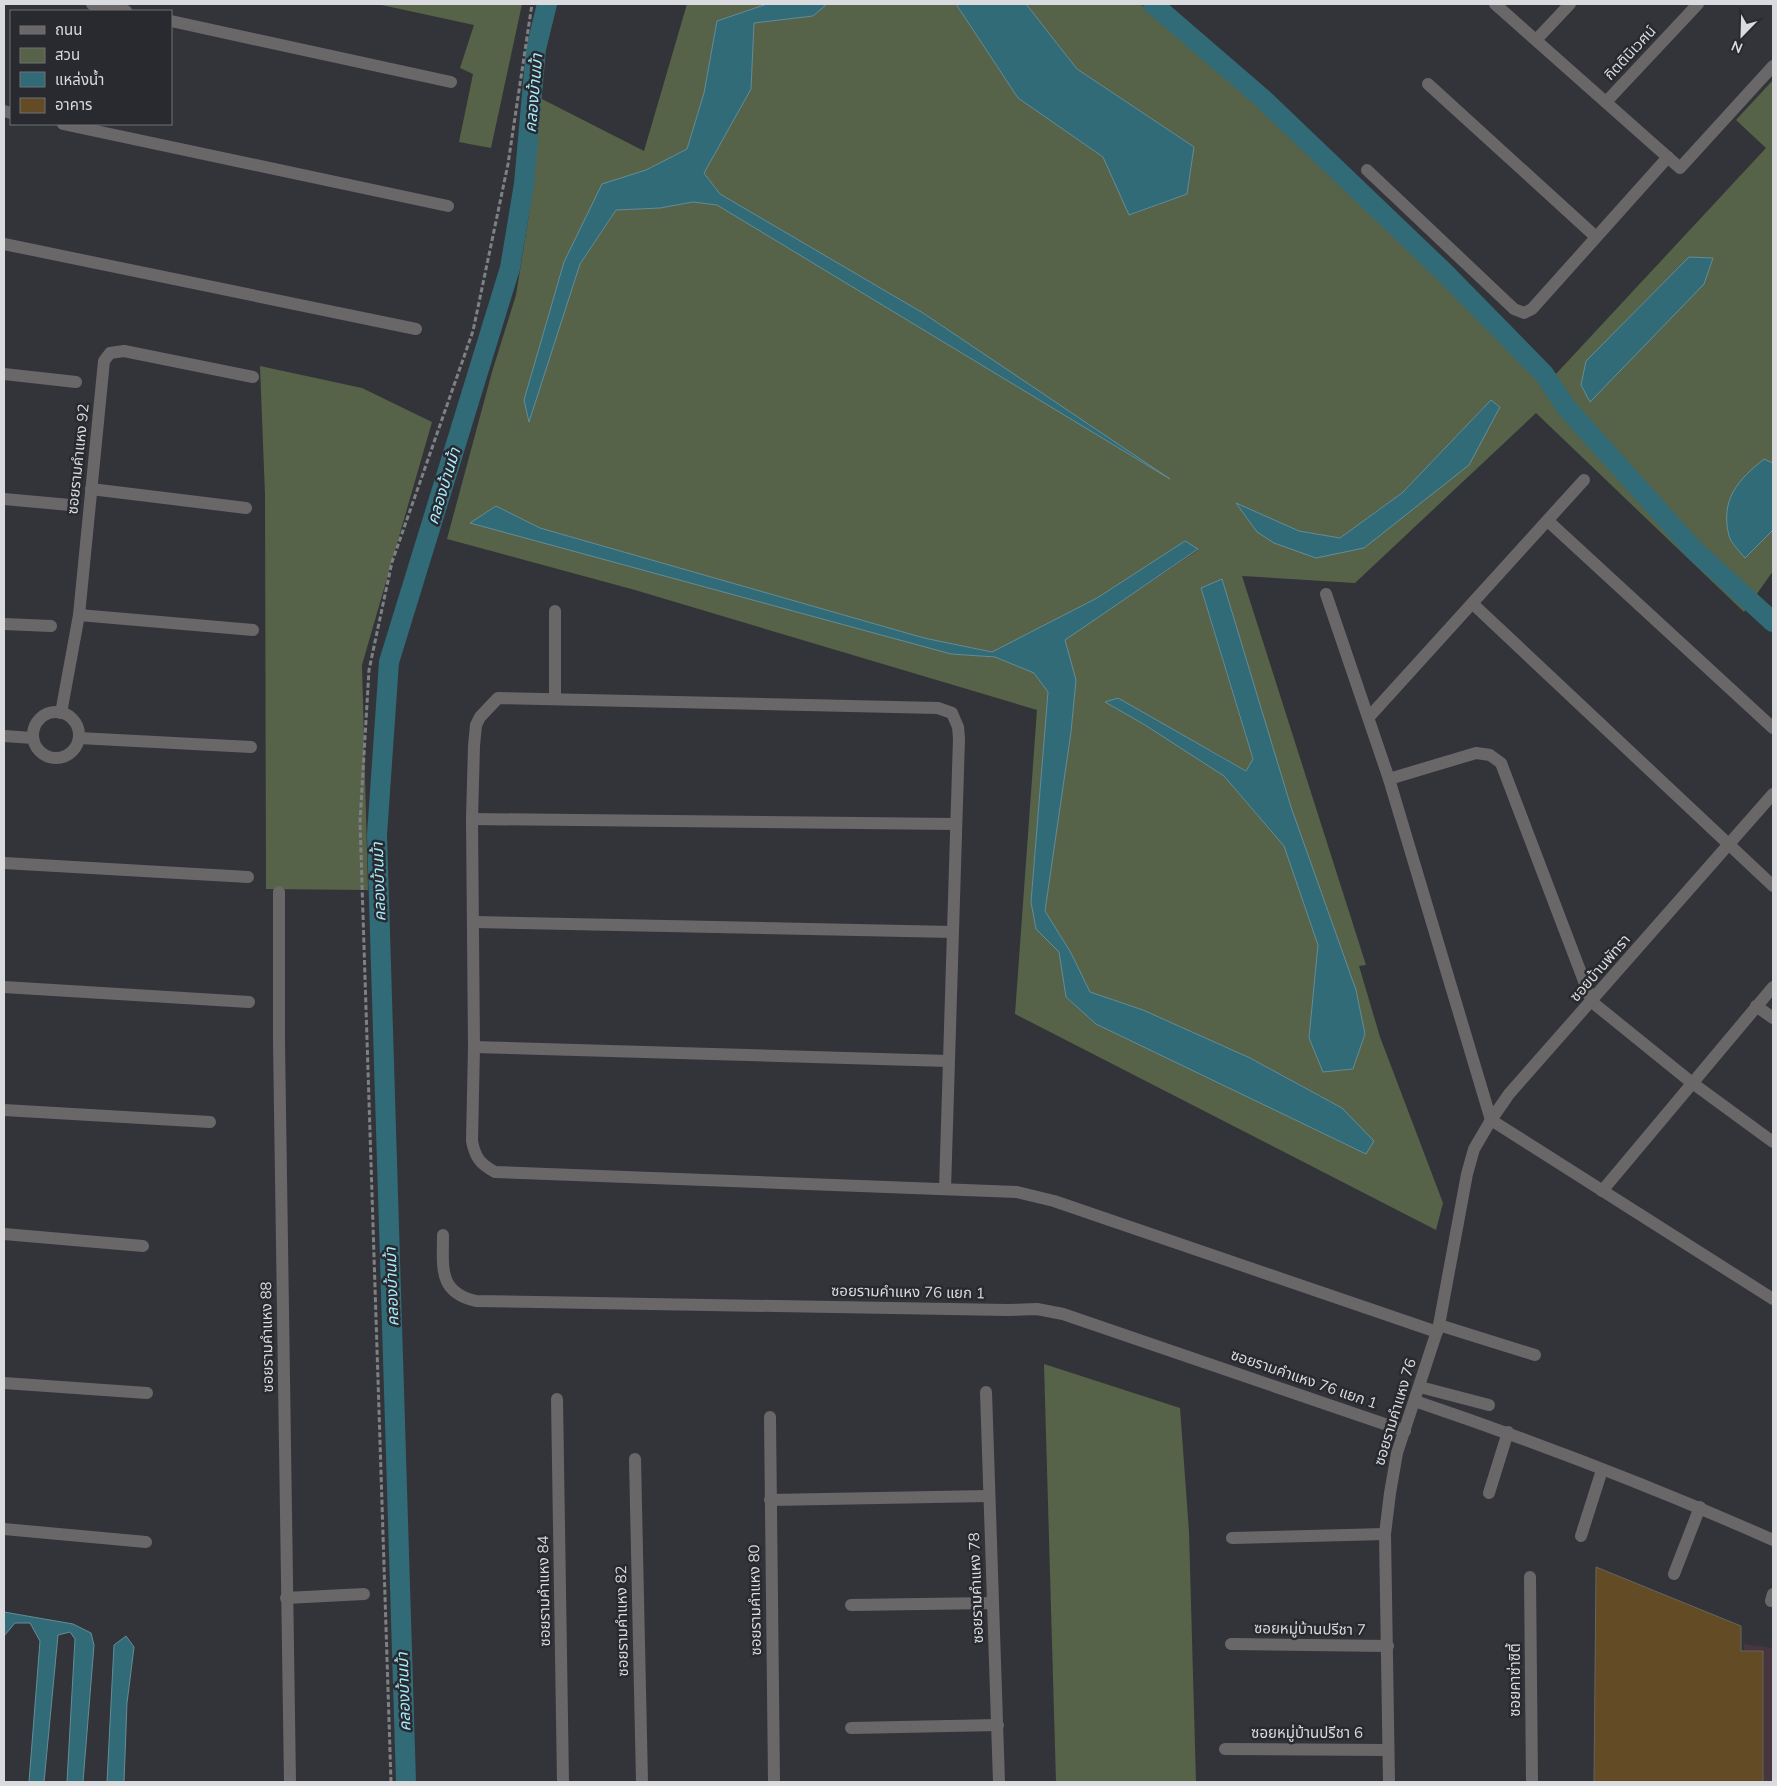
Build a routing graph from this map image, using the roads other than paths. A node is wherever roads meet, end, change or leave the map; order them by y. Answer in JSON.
{"nodes":[{"id":1,"x":92,"y":4,"type":"edge"},
{"id":2,"x":1495,"y":4,"type":"edge"},
{"id":3,"x":1570,"y":4,"type":"edge"},
{"id":4,"x":1698,"y":4,"type":"edge"},
{"id":5,"x":121,"y":10,"type":"edge"},
{"id":6,"x":172,"y":21,"type":"edge"},
{"id":7,"x":1536,"y":40,"type":"junction"},
{"id":8,"x":1773,"y":66,"type":"edge"},
{"id":9,"x":451,"y":82,"type":"dead end"},
{"id":10,"x":1428,"y":84,"type":"dead end"},
{"id":11,"x":1606,"y":102,"type":"junction"},
{"id":12,"x":68,"y":125,"type":"edge"},
{"id":13,"x":1668,"y":157,"type":"junction"},
{"id":14,"x":1367,"y":170,"type":"dead end"},
{"id":15,"x":448,"y":206,"type":"dead end"},
{"id":16,"x":1596,"y":237,"type":"junction"},
{"id":17,"x":4,"y":244,"type":"edge"},
{"id":18,"x":416,"y":329,"type":"dead end"},
{"id":19,"x":4,"y":374,"type":"edge"},
{"id":20,"x":253,"y":377,"type":"dead end"},
{"id":21,"x":76,"y":382,"type":"dead end"},
{"id":22,"x":1584,"y":480,"type":"dead end"},
{"id":23,"x":91,"y":489,"type":"junction"},
{"id":24,"x":4,"y":499,"type":"edge"},
{"id":25,"x":70,"y":505,"type":"dead end"},
{"id":26,"x":246,"y":508,"type":"dead end"},
{"id":27,"x":1548,"y":521,"type":"junction"},
{"id":28,"x":1326,"y":594,"type":"dead end"},
{"id":29,"x":1473,"y":604,"type":"junction"},
{"id":30,"x":555,"y":612,"type":"dead end"},
{"id":31,"x":79,"y":615,"type":"junction"},
{"id":32,"x":4,"y":624,"type":"edge"},
{"id":33,"x":51,"y":626,"type":"dead end"},
{"id":34,"x":253,"y":630,"type":"dead end"},
{"id":35,"x":554,"y":699,"type":"junction"},
{"id":36,"x":61,"y":713,"type":"junction"},
{"id":37,"x":1369,"y":717,"type":"junction"},
{"id":38,"x":1773,"y":728,"type":"edge"},
{"id":39,"x":4,"y":736,"type":"edge"},
{"id":40,"x":34,"y":738,"type":"junction"},
{"id":41,"x":79,"y":738,"type":"junction"},
{"id":42,"x":252,"y":747,"type":"dead end"},
{"id":43,"x":1389,"y":779,"type":"junction"},
{"id":44,"x":1773,"y":794,"type":"edge"},
{"id":45,"x":472,"y":820,"type":"junction"},
{"id":46,"x":956,"y":824,"type":"junction"},
{"id":47,"x":1729,"y":844,"type":"junction"},
{"id":48,"x":4,"y":863,"type":"edge"},
{"id":49,"x":248,"y":877,"type":"dead end"},
{"id":50,"x":1773,"y":886,"type":"edge"},
{"id":51,"x":279,"y":892,"type":"dead end"},
{"id":52,"x":474,"y":922,"type":"junction"},
{"id":53,"x":952,"y":932,"type":"junction"},
{"id":54,"x":1773,"y":987,"type":"edge"},
{"id":55,"x":4,"y":988,"type":"edge"},
{"id":56,"x":249,"y":1002,"type":"dead end"},
{"id":57,"x":1592,"y":1002,"type":"junction"},
{"id":58,"x":1756,"y":1006,"type":"junction"},
{"id":59,"x":1773,"y":1018,"type":"edge"},
{"id":60,"x":474,"y":1046,"type":"junction"},
{"id":61,"x":948,"y":1062,"type":"junction"},
{"id":62,"x":1691,"y":1082,"type":"junction"},
{"id":63,"x":4,"y":1110,"type":"edge"},
{"id":64,"x":1491,"y":1120,"type":"junction"},
{"id":65,"x":210,"y":1122,"type":"dead end"},
{"id":66,"x":1773,"y":1142,"type":"edge"},
{"id":67,"x":1467,"y":1174,"type":"joint"},
{"id":68,"x":945,"y":1189,"type":"junction"},
{"id":69,"x":1602,"y":1191,"type":"junction"},
{"id":70,"x":4,"y":1234,"type":"edge"},
{"id":71,"x":443,"y":1235,"type":"dead end"},
{"id":72,"x":143,"y":1246,"type":"dead end"},
{"id":73,"x":1773,"y":1299,"type":"edge"},
{"id":74,"x":1438,"y":1328,"type":"junction"},
{"id":75,"x":1535,"y":1355,"type":"dead end"},
{"id":76,"x":4,"y":1383,"type":"edge"},
{"id":77,"x":1420,"y":1387,"type":"junction"},
{"id":78,"x":986,"y":1392,"type":"dead end"},
{"id":79,"x":147,"y":1393,"type":"dead end"},
{"id":80,"x":557,"y":1399,"type":"dead end"},
{"id":81,"x":1415,"y":1401,"type":"junction"},
{"id":82,"x":1489,"y":1405,"type":"dead end"},
{"id":83,"x":770,"y":1416,"type":"dead end"},
{"id":84,"x":1405,"y":1431,"type":"junction"},
{"id":85,"x":1508,"y":1432,"type":"junction"},
{"id":86,"x":635,"y":1459,"type":"dead end"},
{"id":87,"x":1602,"y":1470,"type":"junction"},
{"id":88,"x":1489,"y":1493,"type":"dead end"},
{"id":89,"x":988,"y":1496,"type":"junction"},
{"id":90,"x":770,"y":1500,"type":"junction"},
{"id":91,"x":1700,"y":1507,"type":"junction"},
{"id":92,"x":4,"y":1529,"type":"edge"},
{"id":93,"x":1385,"y":1534,"type":"junction"},
{"id":94,"x":1581,"y":1536,"type":"dead end"},
{"id":95,"x":1232,"y":1538,"type":"dead end"},
{"id":96,"x":1773,"y":1540,"type":"edge"},
{"id":97,"x":146,"y":1542,"type":"dead end"},
{"id":98,"x":1674,"y":1574,"type":"dead end"},
{"id":99,"x":1530,"y":1577,"type":"dead end"},
{"id":100,"x":364,"y":1594,"type":"dead end"},
{"id":101,"x":286,"y":1598,"type":"junction"},
{"id":102,"x":992,"y":1603,"type":"junction"},
{"id":103,"x":851,"y":1605,"type":"dead end"},
{"id":104,"x":1231,"y":1644,"type":"dead end"},
{"id":105,"x":1388,"y":1646,"type":"junction"},
{"id":106,"x":998,"y":1725,"type":"junction"},
{"id":107,"x":851,"y":1728,"type":"dead end"},
{"id":108,"x":1226,"y":1749,"type":"dead end"},
{"id":109,"x":1388,"y":1750,"type":"junction"},
{"id":110,"x":290,"y":1782,"type":"edge"},
{"id":111,"x":563,"y":1782,"type":"edge"},
{"id":112,"x":642,"y":1782,"type":"edge"},
{"id":113,"x":774,"y":1782,"type":"edge"},
{"id":114,"x":999,"y":1782,"type":"edge"},
{"id":115,"x":1389,"y":1782,"type":"edge"},
{"id":116,"x":1532,"y":1782,"type":"edge"}],
"edges":[{"from":1,"to":5,"type":"street"},
{"from":2,"to":7,"type":"street"},
{"from":3,"to":7,"type":"street"},
{"from":4,"to":11,"type":"street","name":"กิตตินิเวศน์"},
{"from":6,"to":9,"type":"street"},
{"from":7,"to":11,"type":"street"},
{"from":8,"to":13,"type":"street"},
{"from":10,"to":16,"type":"street"},
{"from":11,"to":13,"type":"street"},
{"from":12,"to":15,"type":"street"},
{"from":13,"to":16,"type":"street"},
{"from":14,"to":16,"type":"street"},
{"from":17,"to":18,"type":"street"},
{"from":19,"to":21,"type":"street"},
{"from":20,"to":23,"type":"street","name":"ซอยรามคําแหง 92"},
{"from":22,"to":27,"type":"street"},
{"from":23,"to":26,"type":"street"},
{"from":23,"to":31,"type":"street","name":"ซอยรามคําแหง 92"},
{"from":24,"to":25,"type":"street"},
{"from":27,"to":29,"type":"street"},
{"from":27,"to":38,"type":"street"},
{"from":28,"to":37,"type":"street"},
{"from":29,"to":37,"type":"street"},
{"from":29,"to":47,"type":"street"},
{"from":30,"to":35,"type":"street"},
{"from":31,"to":34,"type":"street"},
{"from":31,"to":36,"type":"street","name":"ซอยรามคําแหง 92"},
{"from":32,"to":33,"type":"street"},
{"from":35,"to":45,"type":"street"},
{"from":35,"to":46,"type":"street"},
{"from":36,"to":40,"type":"street"},
{"from":36,"to":41,"type":"street"},
{"from":37,"to":43,"type":"street"},
{"from":39,"to":40,"type":"street"},
{"from":40,"to":41,"type":"street"},
{"from":41,"to":42,"type":"street"},
{"from":43,"to":57,"type":"street"},
{"from":43,"to":64,"type":"street"},
{"from":44,"to":47,"type":"street","name":"ซอยบ้านพัทรา"},
{"from":45,"to":46,"type":"street"},
{"from":45,"to":52,"type":"street"},
{"from":46,"to":53,"type":"street"},
{"from":47,"to":50,"type":"street"},
{"from":47,"to":57,"type":"street","name":"ซอยบ้านพัทรา"},
{"from":48,"to":49,"type":"street"},
{"from":51,"to":101,"type":"street","name":"ซอยรามคำแหง 88"},
{"from":52,"to":53,"type":"street"},
{"from":52,"to":60,"type":"street"},
{"from":53,"to":61,"type":"street"},
{"from":54,"to":58,"type":"street"},
{"from":55,"to":56,"type":"street"},
{"from":57,"to":62,"type":"street"},
{"from":57,"to":64,"type":"street","name":"ซอยบ้านพัทรา"},
{"from":58,"to":59,"type":"street"},
{"from":58,"to":62,"type":"street"},
{"from":60,"to":61,"type":"street"},
{"from":60,"to":68,"type":"street"},
{"from":61,"to":68,"type":"street"},
{"from":62,"to":66,"type":"street"},
{"from":62,"to":69,"type":"street"},
{"from":63,"to":65,"type":"street"},
{"from":64,"to":67,"type":"street","name":"ซอยบ้านพัทรา"},
{"from":64,"to":69,"type":"street"},
{"from":67,"to":74,"type":"street","name":"ซอยรามคำแหง 76"},
{"from":68,"to":74,"type":"street"},
{"from":69,"to":73,"type":"street"},
{"from":70,"to":72,"type":"street"},
{"from":71,"to":84,"type":"street","name":"ซอยรามคำแหง 76 แยก 1"},
{"from":74,"to":75,"type":"street"},
{"from":74,"to":77,"type":"street","name":"ซอยรามคำแหง 76"},
{"from":76,"to":79,"type":"street"},
{"from":77,"to":81,"type":"street","name":"ซอยรามคำแหง 76"},
{"from":77,"to":82,"type":"street"},
{"from":78,"to":89,"type":"street","name":"ซอยรามคำแหง 78"},
{"from":80,"to":111,"type":"street","name":"ซอยรามคำแหง 84"},
{"from":81,"to":84,"type":"street","name":"ซอยรามคำแหง 76"},
{"from":81,"to":85,"type":"street"},
{"from":83,"to":90,"type":"street","name":"ซอยรามคำแหง 80"},
{"from":84,"to":93,"type":"street","name":"ซอยรามคำแหง 76"},
{"from":85,"to":87,"type":"street"},
{"from":85,"to":88,"type":"street"},
{"from":86,"to":112,"type":"street","name":"ซอยรามคำแหง 82"},
{"from":87,"to":91,"type":"street"},
{"from":87,"to":94,"type":"street"},
{"from":89,"to":90,"type":"street"},
{"from":89,"to":102,"type":"street","name":"ซอยรามคำแหง 78"},
{"from":90,"to":113,"type":"street","name":"ซอยรามคำแหง 80"},
{"from":91,"to":96,"type":"street"},
{"from":91,"to":98,"type":"street"},
{"from":92,"to":97,"type":"street"},
{"from":93,"to":95,"type":"street"},
{"from":93,"to":105,"type":"street","name":"ซอยรามคำแหง 76"},
{"from":99,"to":116,"type":"street","name":"ซอยคาซ่าซิตี้"},
{"from":100,"to":101,"type":"street"},
{"from":101,"to":110,"type":"street","name":"ซอยรามคำแหง 88"},
{"from":102,"to":103,"type":"street"},
{"from":102,"to":106,"type":"street","name":"ซอยรามคำแหง 78"},
{"from":104,"to":105,"type":"street","name":"ซอยหมู่บ้านปรีชา 7"},
{"from":105,"to":109,"type":"street","name":"ซอยรามคำแหง 76"},
{"from":106,"to":107,"type":"street"},
{"from":106,"to":114,"type":"street","name":"ซอยรามคำแหง 78"},
{"from":108,"to":109,"type":"street","name":"ซอยหมู่บ้านปรีชา 6"},
{"from":109,"to":115,"type":"street","name":"ซอยรามคำแหง 76"}]}
